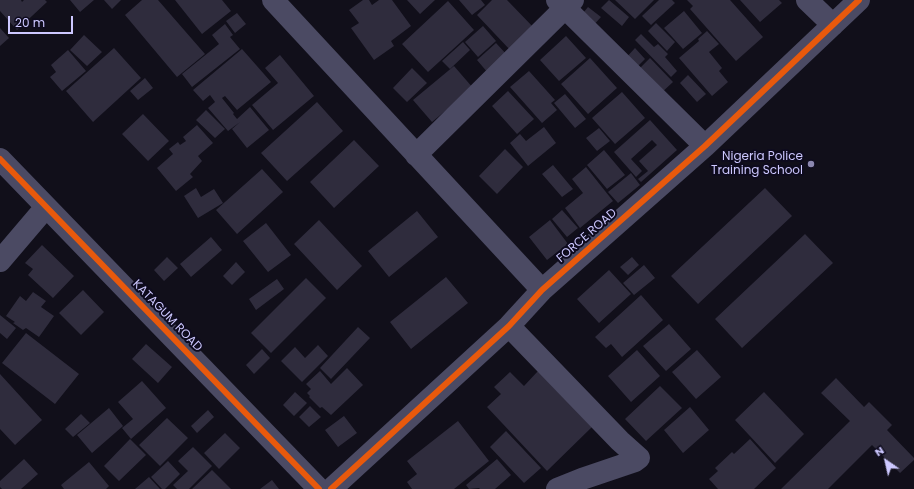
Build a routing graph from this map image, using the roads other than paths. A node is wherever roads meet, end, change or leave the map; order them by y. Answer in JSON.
{"nodes":[{"id":1,"x":807,"y":0,"type":"edge"},
{"id":2,"x":859,"y":0,"type":"edge"},
{"id":3,"x":280,"y":2,"type":"edge"},
{"id":4,"x":565,"y":3,"type":"edge"},
{"id":5,"x":833,"y":25,"type":"junction"},
{"id":6,"x":705,"y":146,"type":"junction"},
{"id":7,"x":416,"y":155,"type":"junction"},
{"id":8,"x":0,"y":159,"type":"edge"},
{"id":9,"x":46,"y":207,"type":"junction"},
{"id":10,"x":0,"y":261,"type":"edge"},
{"id":11,"x":542,"y":290,"type":"junction"},
{"id":12,"x":508,"y":326,"type":"junction"},
{"id":13,"x":319,"y":489,"type":"edge"},
{"id":14,"x":331,"y":489,"type":"edge"},
{"id":15,"x":557,"y":489,"type":"edge"}],
"edges":[{"from":1,"to":5,"type":"street"},
{"from":2,"to":5,"type":"street","name":"FORCE ROAD"},
{"from":3,"to":7,"type":"street"},
{"from":4,"to":6,"type":"street"},
{"from":4,"to":7,"type":"street"},
{"from":5,"to":6,"type":"street","name":"FORCE ROAD"},
{"from":6,"to":11,"type":"street","name":"FORCE ROAD"},
{"from":7,"to":11,"type":"street"},
{"from":8,"to":9,"type":"street","name":"KATAGUM ROAD"},
{"from":9,"to":10,"type":"street"},
{"from":9,"to":13,"type":"street","name":"KATAGUM ROAD"},
{"from":11,"to":12,"type":"street","name":"FORCE ROAD"},
{"from":12,"to":14,"type":"street","name":"FORCE ROAD"},
{"from":12,"to":15,"type":"street"}]}
